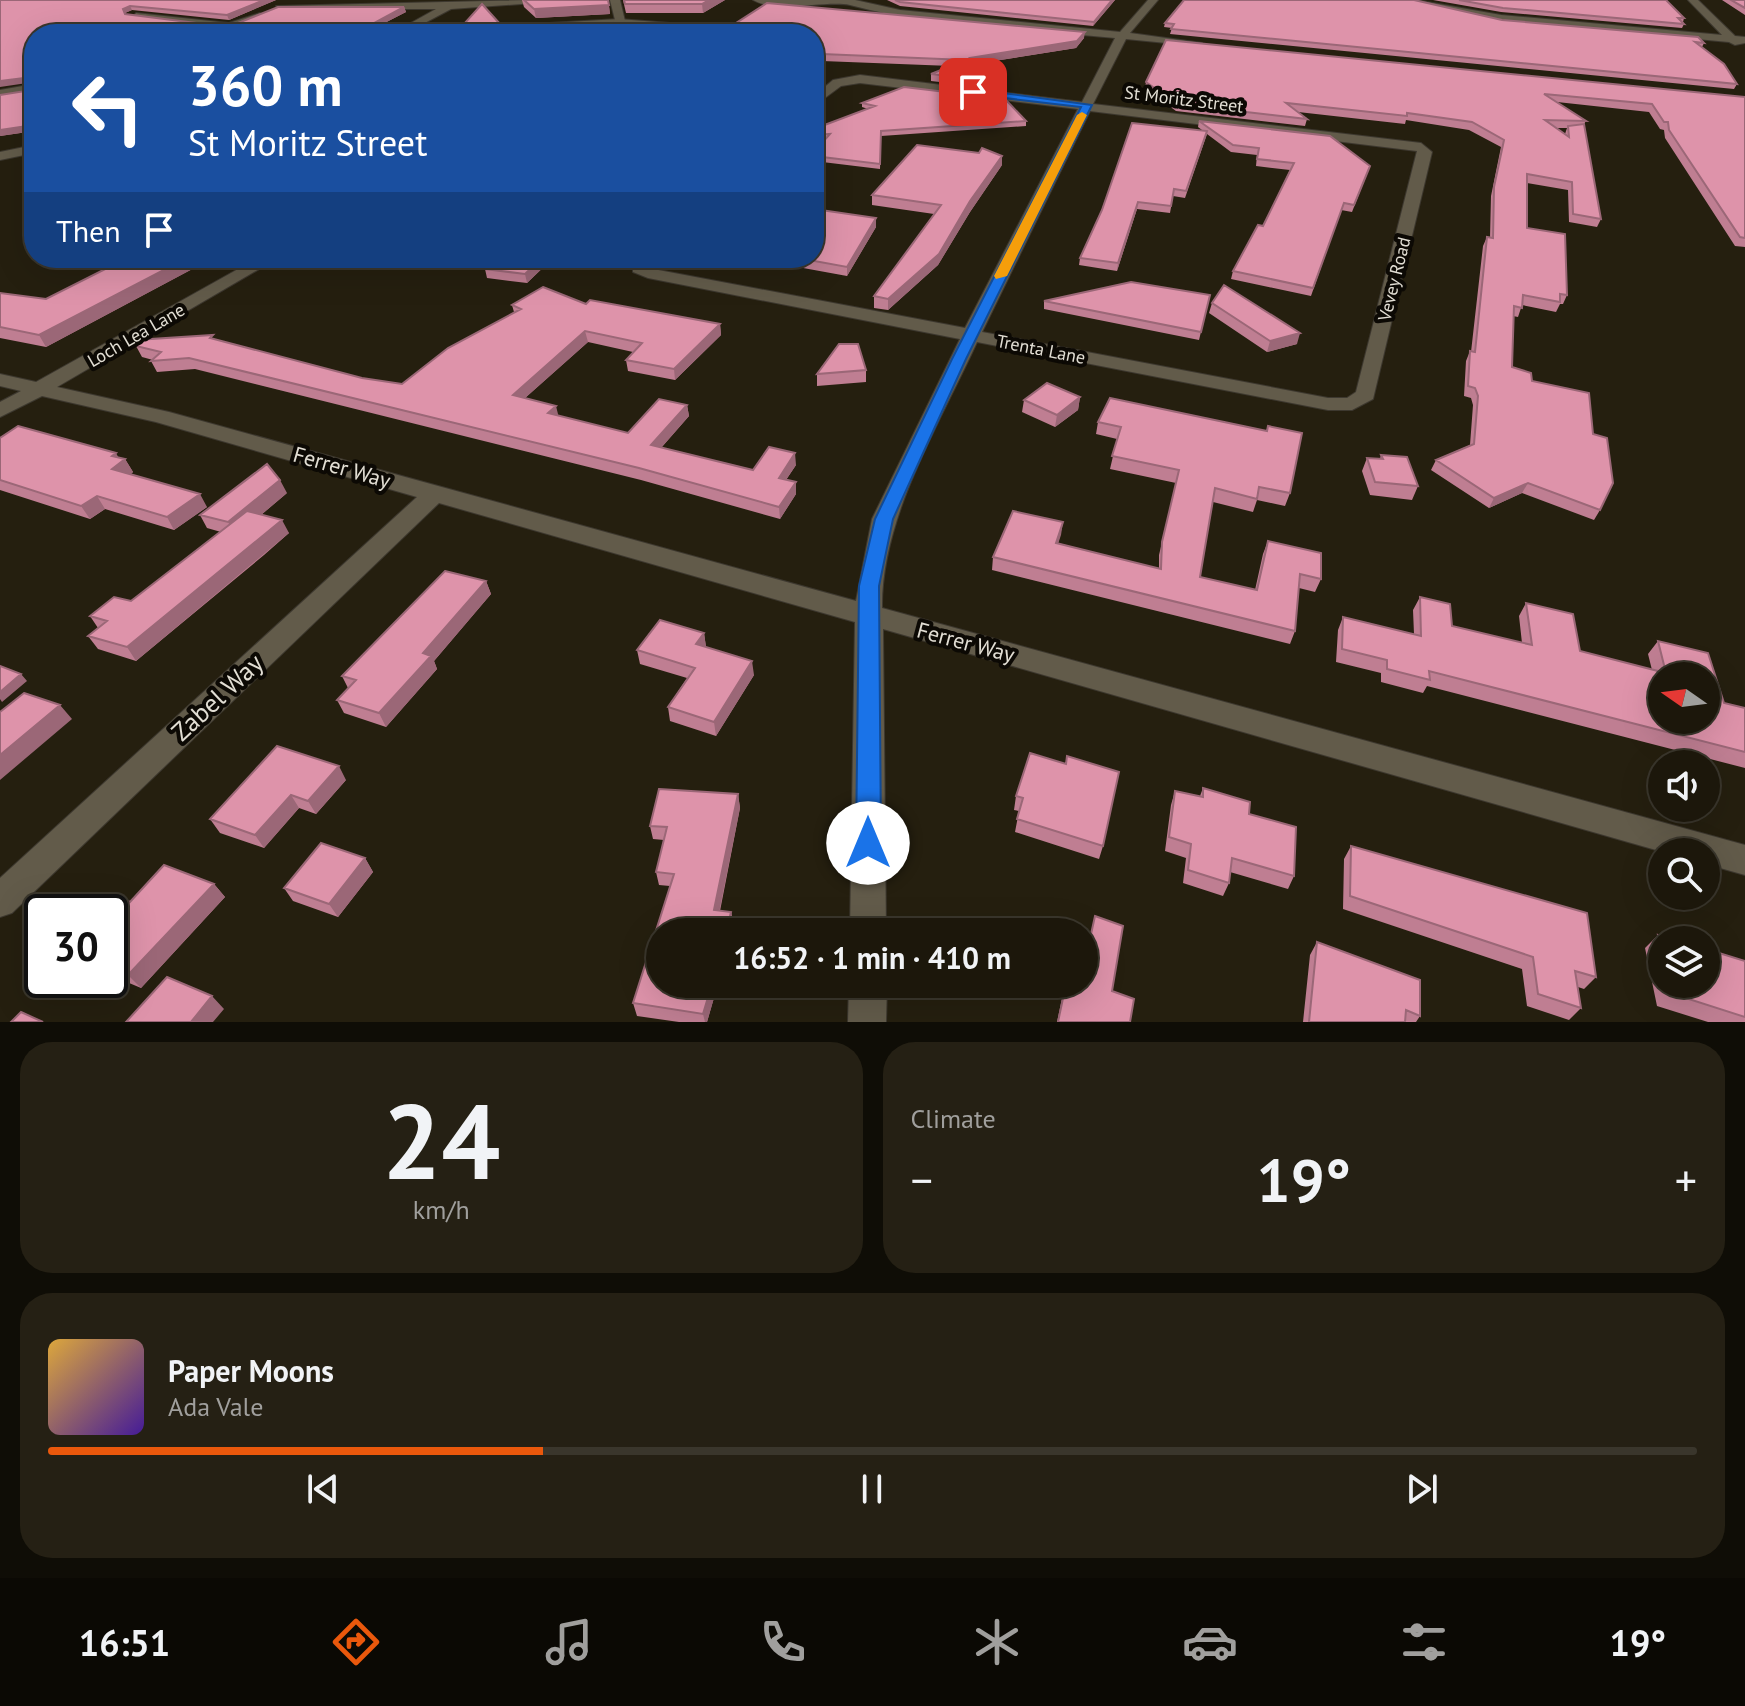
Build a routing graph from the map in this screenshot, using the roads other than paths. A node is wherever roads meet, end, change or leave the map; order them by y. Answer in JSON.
{"nodes":[{"id":1,"x":571,"y":0,"type":"edge"},
{"id":2,"x":615,"y":0,"type":"edge"},
{"id":3,"x":758,"y":0,"type":"edge"},
{"id":4,"x":1153,"y":0,"type":"edge"},
{"id":5,"x":1400,"y":0,"type":"edge"},
{"id":6,"x":1693,"y":0,"type":"edge"},
{"id":7,"x":536,"y":1,"type":"edge"},
{"id":8,"x":850,"y":1,"type":"edge"},
{"id":9,"x":286,"y":3,"type":"edge"},
{"id":10,"x":451,"y":3,"type":"edge"},
{"id":11,"x":132,"y":16,"type":"edge"},
{"id":12,"x":619,"y":22,"type":"junction"},
{"id":13,"x":210,"y":24,"type":"edge"},
{"id":14,"x":235,"y":24,"type":"edge"},
{"id":15,"x":414,"y":24,"type":"edge"},
{"id":16,"x":572,"y":24,"type":"edge"},
{"id":17,"x":616,"y":24,"type":"edge"},
{"id":18,"x":658,"y":24,"type":"edge"},
{"id":19,"x":1123,"y":35,"type":"junction"},
{"id":20,"x":1731,"y":38,"type":"junction"},
{"id":21,"x":1745,"y":40,"type":"edge"},
{"id":22,"x":1208,"y":44,"type":"edge"},
{"id":23,"x":1745,"y":52,"type":"edge"},
{"id":24,"x":24,"y":90,"type":"edge"},
{"id":25,"x":0,"y":94,"type":"edge"},
{"id":26,"x":824,"y":94,"type":"edge"},
{"id":27,"x":1087,"y":105,"type":"junction"},
{"id":28,"x":1421,"y":147,"type":"joint"},
{"id":29,"x":24,"y":151,"type":"edge"},
{"id":30,"x":0,"y":156,"type":"edge"},
{"id":31,"x":252,"y":268,"type":"edge"},
{"id":32,"x":644,"y":268,"type":"edge"},
{"id":33,"x":971,"y":335,"type":"junction"},
{"id":34,"x":0,"y":380,"type":"edge"},
{"id":35,"x":38,"y":389,"type":"junction"},
{"id":36,"x":1352,"y":404,"type":"joint"},
{"id":37,"x":0,"y":411,"type":"edge"},
{"id":38,"x":435,"y":493,"type":"junction"},
{"id":39,"x":872,"y":615,"type":"junction"},
{"id":40,"x":1745,"y":860,"type":"edge"},
{"id":41,"x":0,"y":901,"type":"edge"},
{"id":42,"x":868,"y":918,"type":"edge"},
{"id":43,"x":868,"y":998,"type":"edge"},
{"id":44,"x":867,"y":1022,"type":"edge"}],
"edges":[{"from":1,"to":7,"type":"street"},
{"from":2,"to":12,"type":"street"},
{"from":3,"to":8,"type":"street"},
{"from":4,"to":19,"type":"street"},
{"from":5,"to":20,"type":"street"},
{"from":6,"to":20,"type":"street"},
{"from":7,"to":10,"type":"street"},
{"from":8,"to":19,"type":"street"},
{"from":9,"to":10,"type":"street"},
{"from":9,"to":14,"type":"street"},
{"from":10,"to":15,"type":"street"},
{"from":11,"to":13,"type":"street"},
{"from":12,"to":16,"type":"lane"},
{"from":12,"to":17,"type":"street"},
{"from":12,"to":18,"type":"lane"},
{"from":19,"to":22,"type":"street"},
{"from":19,"to":27,"type":"street"},
{"from":20,"to":21,"type":"street"},
{"from":20,"to":23,"type":"street"},
{"from":24,"to":25,"type":"street"},
{"from":26,"to":27,"type":"street","name":"St Moritz Street"},
{"from":27,"to":28,"type":"street","name":"St Moritz Street"},
{"from":27,"to":33,"type":"street"},
{"from":28,"to":36,"type":"street","name":"Vevey Road"},
{"from":29,"to":30,"type":"street"},
{"from":31,"to":35,"type":"street","name":"Loch Lea Lane"},
{"from":32,"to":33,"type":"street","name":"Trenta Lane"},
{"from":33,"to":36,"type":"street","name":"Trenta Lane"},
{"from":33,"to":39,"type":"street"},
{"from":34,"to":35,"type":"street","name":"Ferrer Way"},
{"from":35,"to":37,"type":"street","name":"Loch Lea Lane"},
{"from":35,"to":38,"type":"street","name":"Ferrer Way"},
{"from":38,"to":39,"type":"street","name":"Ferrer Way"},
{"from":38,"to":41,"type":"street","name":"Zabel Way"},
{"from":39,"to":40,"type":"street","name":"Ferrer Way"},
{"from":39,"to":42,"type":"street"},
{"from":43,"to":44,"type":"street"}]}
